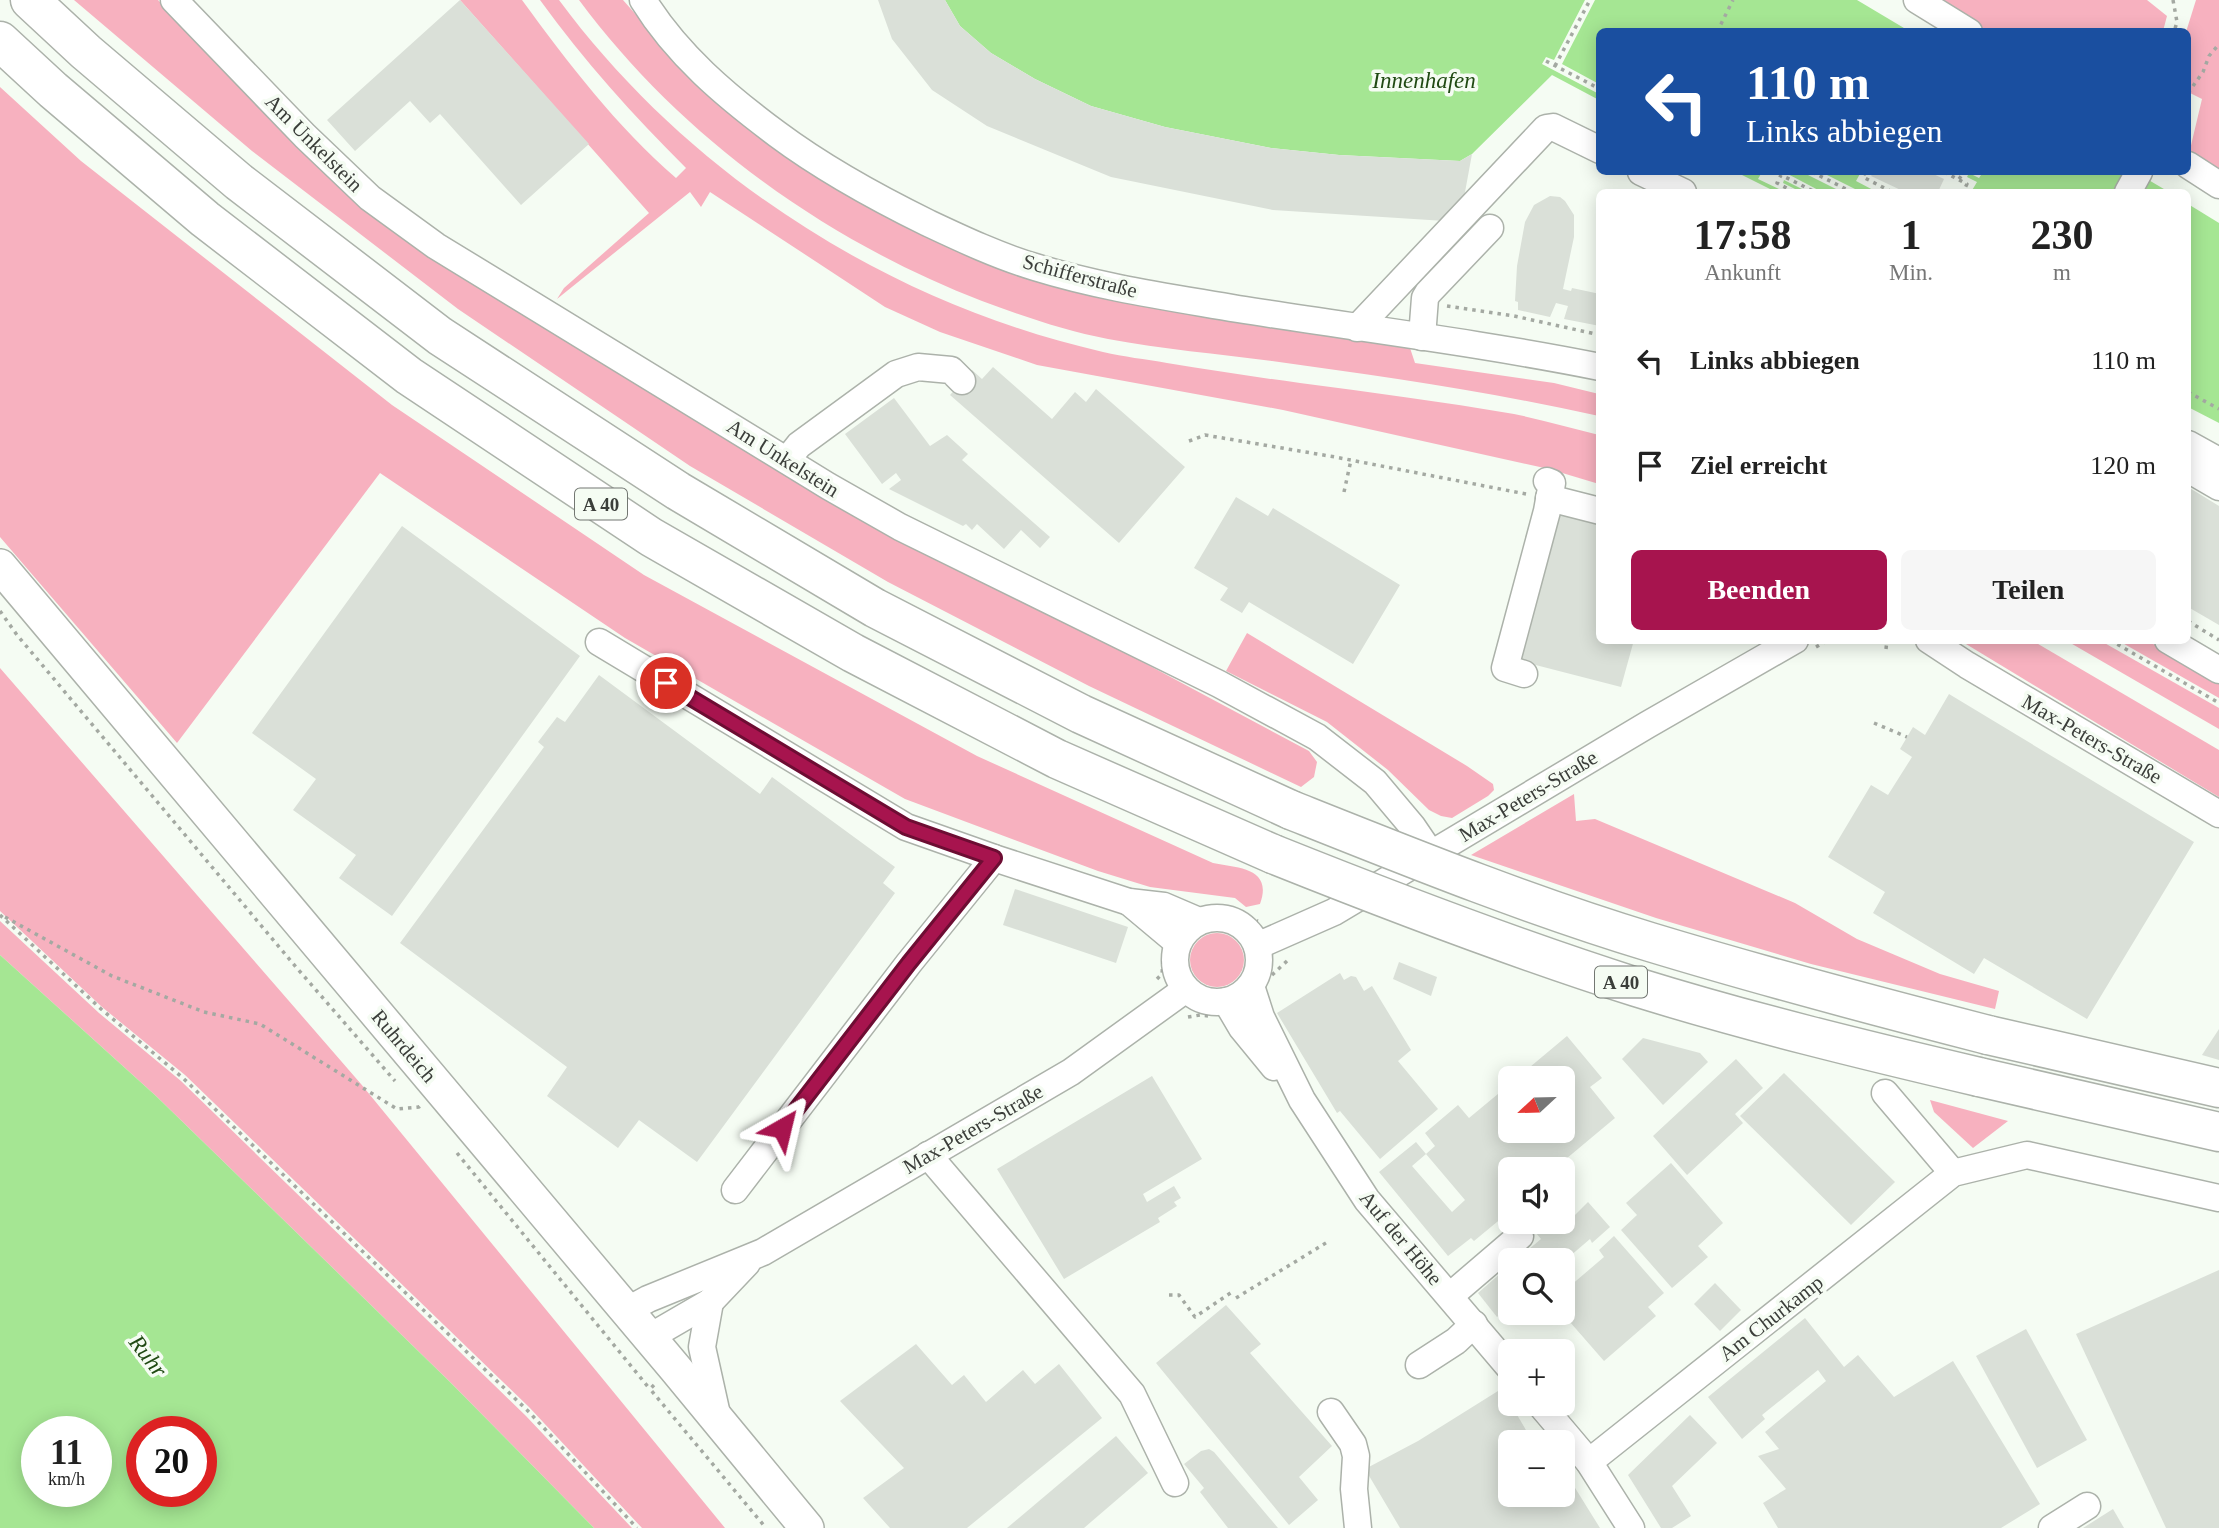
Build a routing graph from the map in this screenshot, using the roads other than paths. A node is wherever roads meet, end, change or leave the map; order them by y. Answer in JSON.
{"nodes":[{"id":1,"x":30,"y":0,"type":"edge"},
{"id":2,"x":174,"y":0,"type":"edge"},
{"id":3,"x":643,"y":0,"type":"edge"},
{"id":4,"x":1917,"y":0,"type":"edge"},
{"id":5,"x":1962,"y":28,"type":"edge"},
{"id":6,"x":0,"y":41,"type":"edge"},
{"id":7,"x":1596,"y":148,"type":"edge"},
{"id":8,"x":2191,"y":167,"type":"edge"},
{"id":9,"x":1648,"y":175,"type":"edge"},
{"id":10,"x":2219,"y":185,"type":"edge"},
{"id":11,"x":1677,"y":189,"type":"edge"},
{"id":12,"x":1490,"y":228,"type":"dead end"},
{"id":13,"x":1363,"y":322,"type":"junction"},
{"id":14,"x":1422,"y":337,"type":"junction"},
{"id":15,"x":1596,"y":366,"type":"edge"},
{"id":16,"x":962,"y":381,"type":"dead end"},
{"id":17,"x":2191,"y":446,"type":"edge"},
{"id":18,"x":787,"y":460,"type":"junction"},
{"id":19,"x":2219,"y":461,"type":"edge"},
{"id":20,"x":2191,"y":471,"type":"edge"},
{"id":21,"x":2219,"y":487,"type":"edge"},
{"id":22,"x":1596,"y":509,"type":"edge"},
{"id":23,"x":0,"y":566,"type":"edge"},
{"id":24,"x":599,"y":642,"type":"dead end"},
{"id":25,"x":1788,"y":644,"type":"edge"},
{"id":26,"x":1936,"y":644,"type":"edge"},
{"id":27,"x":2175,"y":644,"type":"edge"},
{"id":28,"x":2219,"y":670,"type":"edge"},
{"id":29,"x":1524,"y":674,"type":"dead end"},
{"id":30,"x":2219,"y":814,"type":"edge"},
{"id":31,"x":1431,"y":854,"type":"junction"},
{"id":32,"x":994,"y":858,"type":"junction"},
{"id":33,"x":1129,"y":902,"type":"junction"},
{"id":34,"x":1203,"y":914,"type":"junction"},
{"id":35,"x":1259,"y":934,"type":"junction"},
{"id":36,"x":1178,"y":943,"type":"junction"},
{"id":37,"x":1251,"y":986,"type":"junction"},
{"id":38,"x":1176,"y":996,"type":"junction"},
{"id":39,"x":1226,"y":1001,"type":"junction"},
{"id":40,"x":2219,"y":1088,"type":"edge"},
{"id":41,"x":1885,"y":1093,"type":"dead end"},
{"id":42,"x":1302,"y":1100,"type":"junction"},
{"id":43,"x":2219,"y":1132,"type":"edge"},
{"id":44,"x":928,"y":1155,"type":"junction"},
{"id":45,"x":1953,"y":1174,"type":"junction"},
{"id":46,"x":734,"y":1190,"type":"dead end"},
{"id":47,"x":2219,"y":1198,"type":"edge"},
{"id":48,"x":1520,"y":1236,"type":"dead end"},
{"id":49,"x":753,"y":1257,"type":"junction"},
{"id":50,"x":1450,"y":1297,"type":"junction"},
{"id":51,"x":710,"y":1301,"type":"junction"},
{"id":52,"x":626,"y":1311,"type":"junction"},
{"id":53,"x":1474,"y":1324,"type":"junction"},
{"id":54,"x":648,"y":1338,"type":"junction"},
{"id":55,"x":1498,"y":1353,"type":"edge"},
{"id":56,"x":1419,"y":1365,"type":"dead end"},
{"id":57,"x":1331,"y":1412,"type":"dead end"},
{"id":58,"x":1550,"y":1416,"type":"edge"},
{"id":59,"x":719,"y":1421,"type":"junction"},
{"id":60,"x":1589,"y":1462,"type":"junction"},
{"id":61,"x":1175,"y":1483,"type":"dead end"},
{"id":62,"x":2087,"y":1506,"type":"dead end"},
{"id":63,"x":807,"y":1528,"type":"edge"},
{"id":64,"x":1358,"y":1528,"type":"edge"},
{"id":65,"x":1631,"y":1528,"type":"edge"},
{"id":66,"x":2052,"y":1528,"type":"edge"}],
"edges":[{"from":1,"to":40,"type":"highway","number":"A 40","bridge":true},
{"from":2,"to":18,"type":"street","name":"Am Unkelstein"},
{"from":3,"to":13,"type":"street","name":"Schifferstraße"},
{"from":4,"to":5,"type":"street"},
{"from":6,"to":43,"type":"highway","number":"A 40","bridge":true},
{"from":7,"to":13,"type":"street"},
{"from":8,"to":10,"type":"street"},
{"from":9,"to":11,"type":"street"},
{"from":12,"to":14,"type":"street"},
{"from":13,"to":14,"type":"street","name":"Schifferstraße"},
{"from":14,"to":15,"type":"street","name":"Schifferstraße"},
{"from":16,"to":18,"type":"street"},
{"from":17,"to":19,"type":"street"},
{"from":18,"to":31,"type":"street","name":"Am Unkelstein"},
{"from":20,"to":21,"type":"street"},
{"from":22,"to":29,"type":"street"},
{"from":23,"to":52,"type":"main road","name":"Ruhrdeich"},
{"from":24,"to":32,"type":"street"},
{"from":25,"to":31,"type":"street","name":"Max-Peters-Straße"},
{"from":26,"to":30,"type":"street","name":"Max-Peters-Straße"},
{"from":27,"to":28,"type":"street"},
{"from":31,"to":35,"type":"street","name":"Max-Peters-Straße"},
{"from":32,"to":33,"type":"street"},
{"from":32,"to":46,"type":"street"},
{"from":33,"to":34,"type":"street"},
{"from":33,"to":36,"type":"street"},
{"from":34,"to":35,"type":"street"},
{"from":34,"to":36,"type":"street"},
{"from":35,"to":37,"type":"street"},
{"from":36,"to":38,"type":"street"},
{"from":37,"to":39,"type":"street"},
{"from":37,"to":42,"type":"street","name":"Auf der Höhe"},
{"from":38,"to":39,"type":"street"},
{"from":38,"to":44,"type":"street","name":"Max-Peters-Straße"},
{"from":39,"to":42,"type":"street","name":"Auf der Höhe"},
{"from":41,"to":45,"type":"street"},
{"from":42,"to":50,"type":"street","name":"Auf der Höhe"},
{"from":44,"to":49,"type":"street","name":"Max-Peters-Straße"},
{"from":44,"to":61,"type":"street"},
{"from":45,"to":47,"type":"street"},
{"from":45,"to":60,"type":"street","name":"Am Churkamp"},
{"from":48,"to":50,"type":"street"},
{"from":49,"to":51,"type":"street","name":"Max-Peters-Straße"},
{"from":49,"to":52,"type":"street","name":"Max-Peters-Straße"},
{"from":50,"to":53,"type":"street","name":"Auf der Höhe"},
{"from":51,"to":54,"type":"street","name":"Max-Peters-Straße"},
{"from":51,"to":59,"type":"street"},
{"from":52,"to":54,"type":"main road","name":"Ruhrdeich"},
{"from":53,"to":55,"type":"street","name":"Auf der Höhe"},
{"from":53,"to":56,"type":"street"},
{"from":54,"to":59,"type":"main road","name":"Ruhrdeich"},
{"from":57,"to":64,"type":"street"},
{"from":58,"to":60,"type":"street"},
{"from":59,"to":63,"type":"main road","name":"Ruhrdeich"},
{"from":60,"to":65,"type":"street"},
{"from":62,"to":66,"type":"street"}]}
